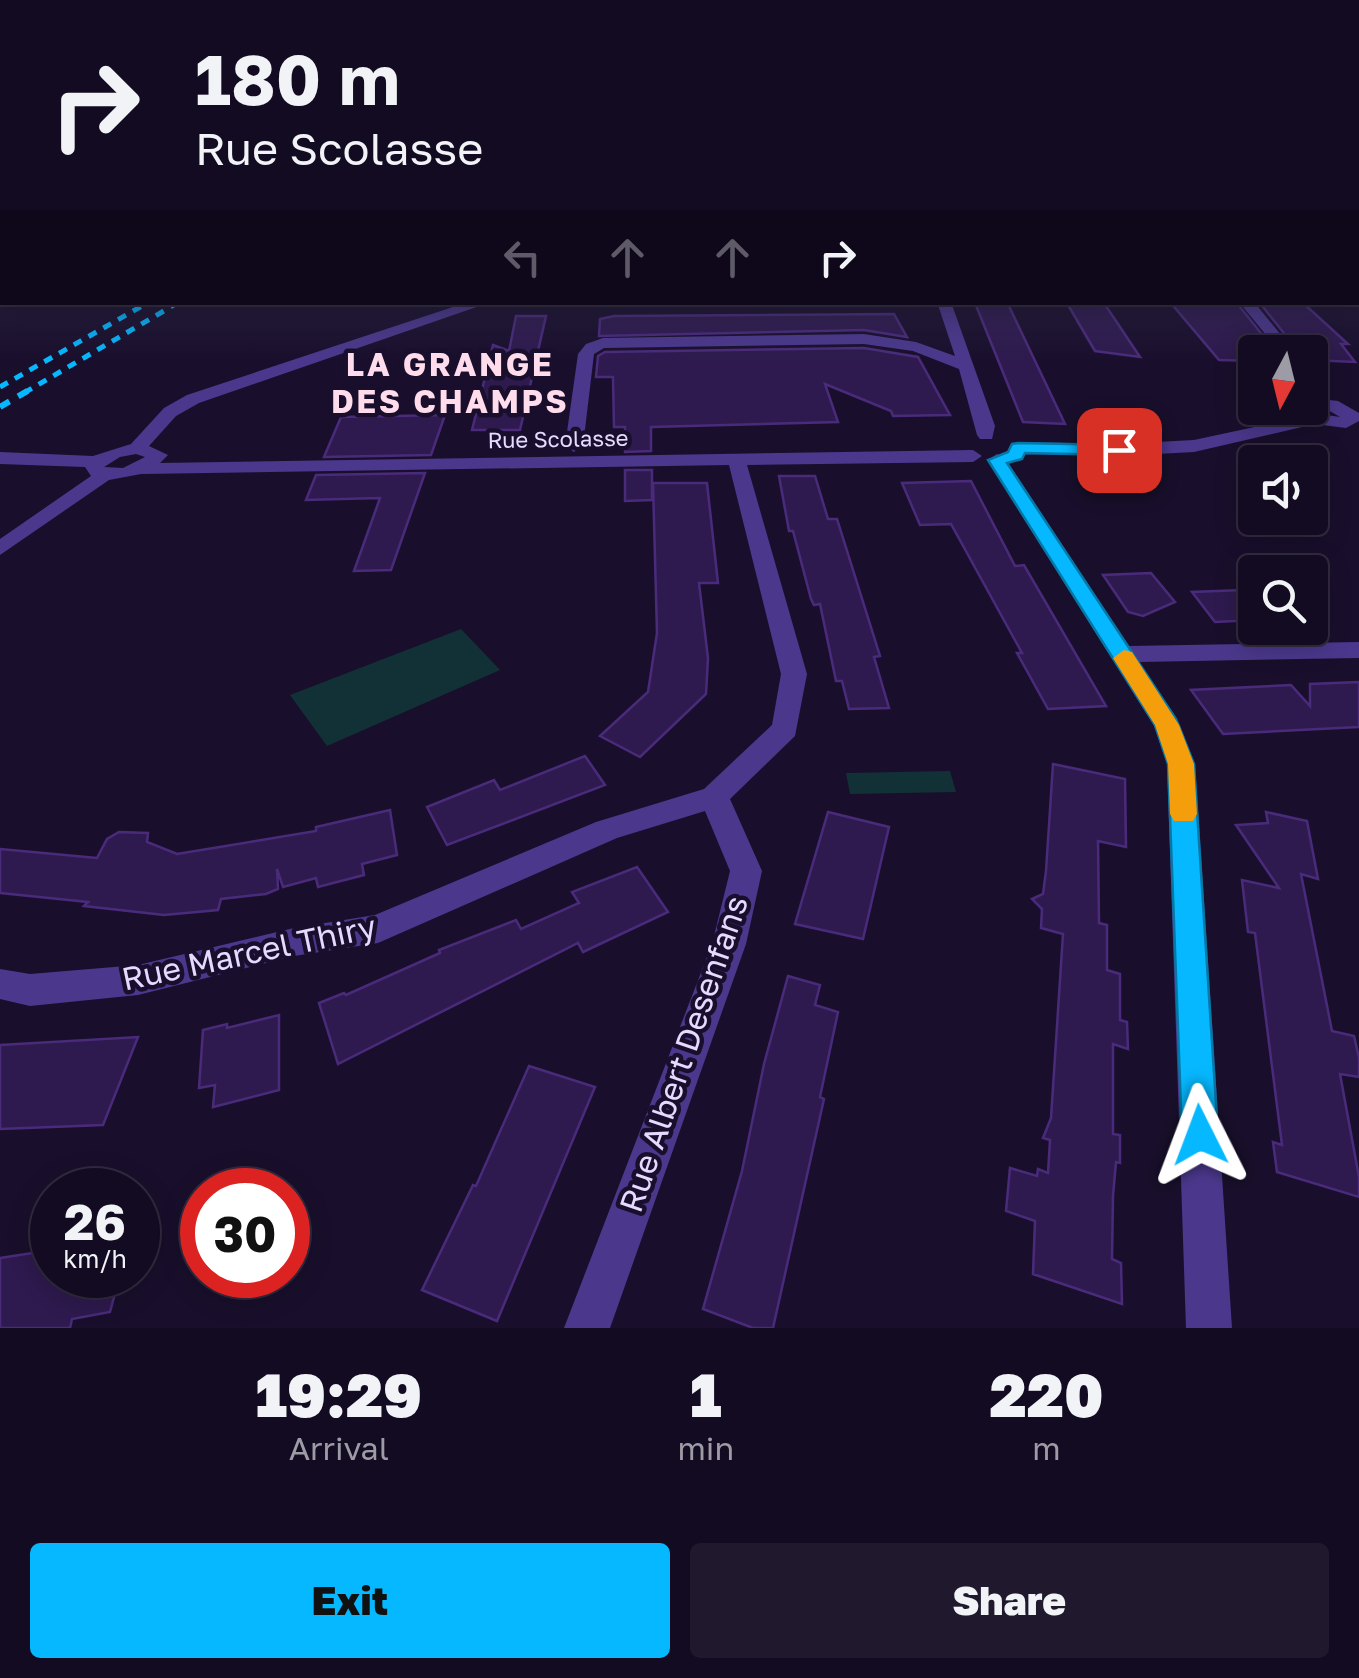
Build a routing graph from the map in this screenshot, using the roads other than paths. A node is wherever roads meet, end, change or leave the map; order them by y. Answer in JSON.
{"nodes":[{"id":1,"x":475,"y":305,"type":"edge"},
{"id":2,"x":945,"y":305,"type":"edge"},
{"id":3,"x":1249,"y":305,"type":"edge"},
{"id":4,"x":1274,"y":335,"type":"edge"},
{"id":5,"x":966,"y":366,"type":"junction"},
{"id":6,"x":1349,"y":416,"type":"edge"},
{"id":7,"x":1253,"y":425,"type":"edge"},
{"id":8,"x":1359,"y":438,"type":"edge"},
{"id":9,"x":574,"y":446,"type":"junction"},
{"id":10,"x":137,"y":448,"type":"junction"},
{"id":11,"x":988,"y":448,"type":"junction"},
{"id":12,"x":159,"y":455,"type":"junction"},
{"id":13,"x":4,"y":458,"type":"edge"},
{"id":14,"x":736,"y":458,"type":"junction"},
{"id":15,"x":100,"y":468,"type":"junction"},
{"id":16,"x":143,"y":469,"type":"junction"},
{"id":17,"x":0,"y":549,"type":"edge"},
{"id":18,"x":1359,"y":650,"type":"edge"},
{"id":19,"x":1122,"y":654,"type":"junction"},
{"id":20,"x":714,"y":796,"type":"junction"},
{"id":21,"x":0,"y":984,"type":"edge"},
{"id":22,"x":586,"y":1328,"type":"edge"},
{"id":23,"x":1209,"y":1328,"type":"edge"}],
"edges":[{"from":1,"to":10,"type":"street"},
{"from":2,"to":5,"type":"street"},
{"from":3,"to":4,"type":"street"},
{"from":5,"to":9,"type":"street"},
{"from":5,"to":11,"type":"street"},
{"from":6,"to":8,"type":"street"},
{"from":7,"to":11,"type":"street","name":"Rue Scolasse"},
{"from":9,"to":11,"type":"street","name":"Rue Scolasse"},
{"from":9,"to":12,"type":"street","name":"Rue Scolasse"},
{"from":10,"to":12,"type":"street","name":"Rue Scolasse"},
{"from":10,"to":15,"type":"street"},
{"from":11,"to":14,"type":"street","name":"Rue Scolasse"},
{"from":11,"to":19,"type":"street"},
{"from":12,"to":16,"type":"street"},
{"from":13,"to":15,"type":"street"},
{"from":14,"to":16,"type":"street","name":"Rue Scolasse"},
{"from":14,"to":20,"type":"street"},
{"from":15,"to":16,"type":"street","name":"Rue Scolasse"},
{"from":15,"to":17,"type":"street"},
{"from":18,"to":19,"type":"street"},
{"from":19,"to":23,"type":"street"},
{"from":20,"to":21,"type":"street","name":"Rue Marcel Thiry"},
{"from":20,"to":22,"type":"street","name":"Rue Albert Desenfans"}]}
